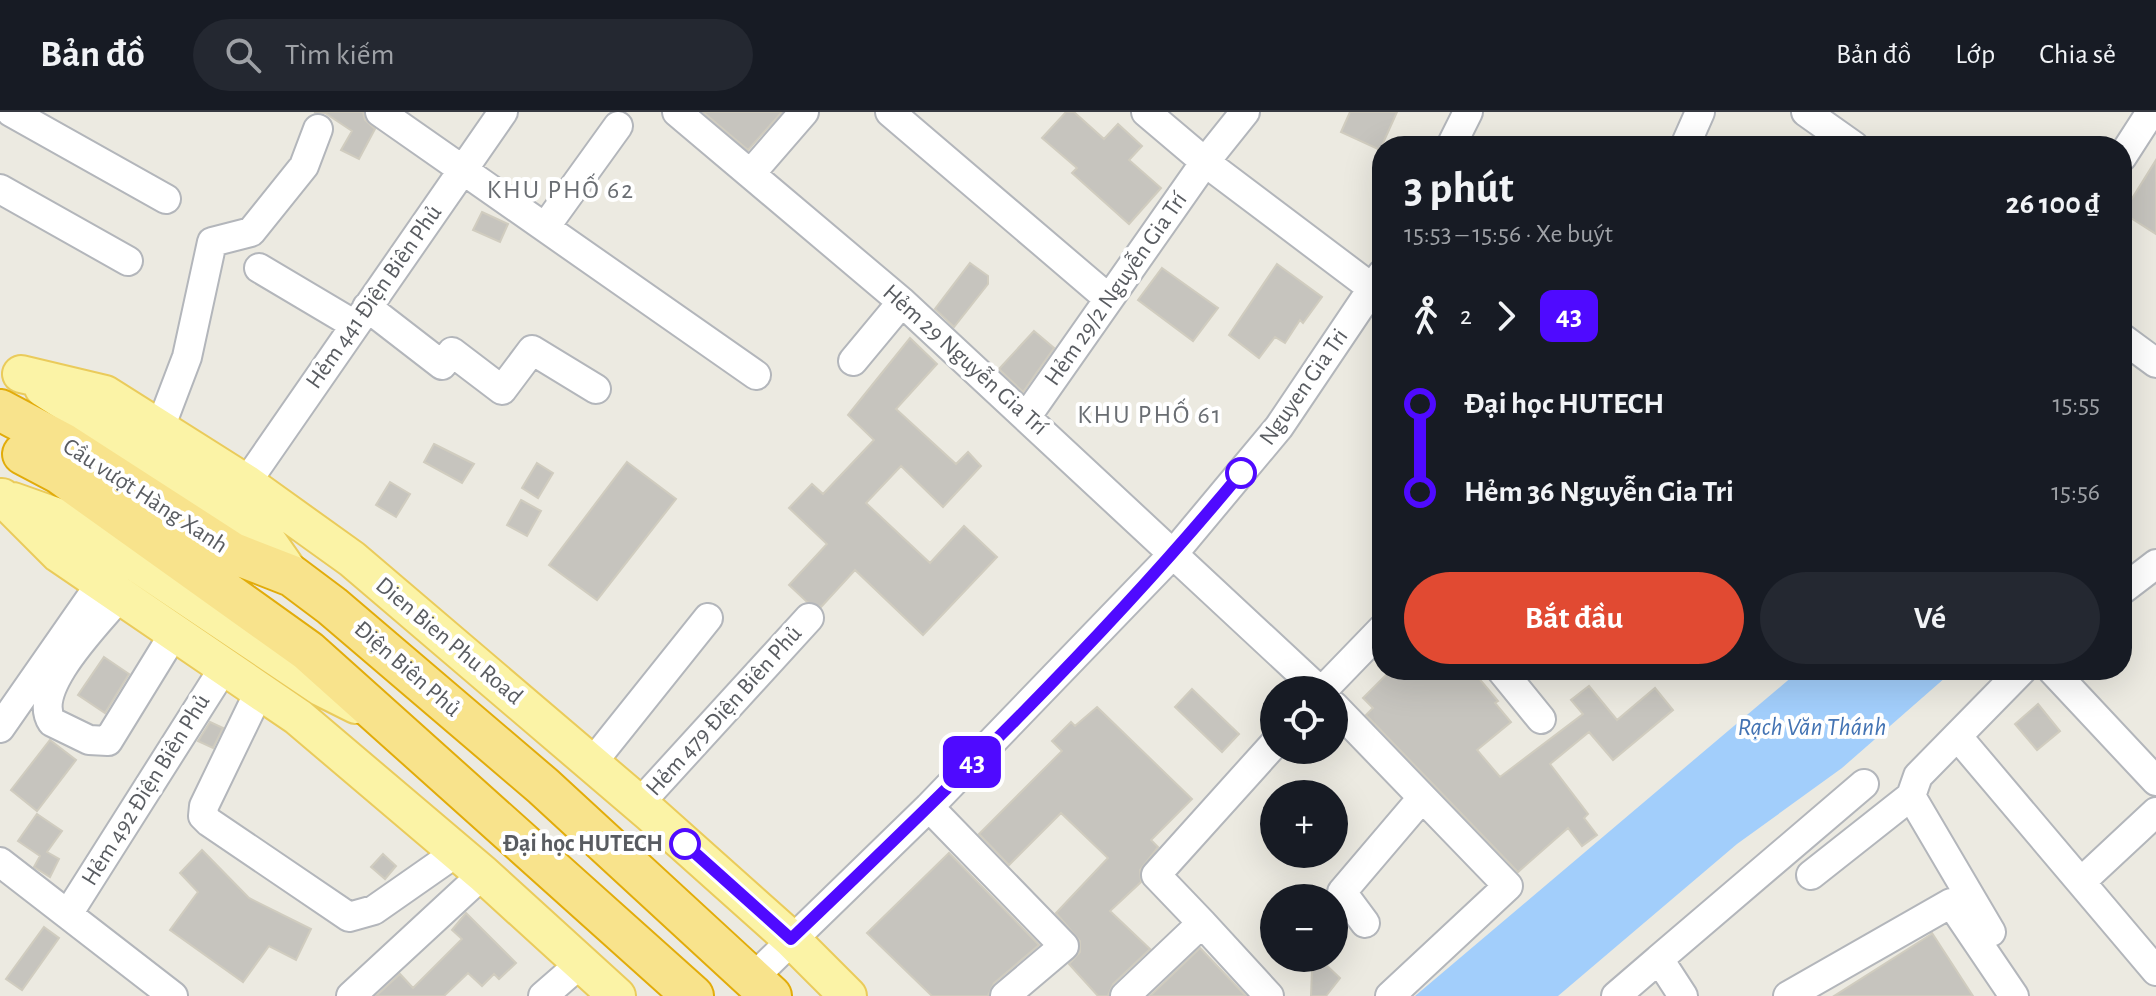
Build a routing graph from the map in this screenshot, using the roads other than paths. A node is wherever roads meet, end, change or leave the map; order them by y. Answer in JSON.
{"nodes":[{"id":1,"x":11,"y":112,"type":"edge"},
{"id":2,"x":380,"y":112,"type":"edge"},
{"id":3,"x":503,"y":112,"type":"edge"},
{"id":4,"x":677,"y":112,"type":"edge"},
{"id":5,"x":804,"y":112,"type":"edge"},
{"id":6,"x":890,"y":112,"type":"edge"},
{"id":7,"x":1146,"y":112,"type":"edge"},
{"id":8,"x":1245,"y":112,"type":"edge"},
{"id":9,"x":1468,"y":112,"type":"edge"},
{"id":10,"x":1700,"y":112,"type":"edge"},
{"id":11,"x":1806,"y":112,"type":"edge"},
{"id":12,"x":2151,"y":112,"type":"edge"},
{"id":13,"x":616,"y":117,"type":"edge"},
{"id":14,"x":318,"y":129,"type":"dead end"},
{"id":15,"x":1456,"y":136,"type":"edge"},
{"id":16,"x":1689,"y":136,"type":"edge"},
{"id":17,"x":1840,"y":136,"type":"edge"},
{"id":18,"x":2132,"y":141,"type":"edge"},
{"id":19,"x":1205,"y":162,"type":"junction"},
{"id":20,"x":462,"y":170,"type":"junction"},
{"id":21,"x":752,"y":172,"type":"junction"},
{"id":22,"x":0,"y":189,"type":"edge"},
{"id":23,"x":166,"y":199,"type":"dead end"},
{"id":24,"x":546,"y":226,"type":"junction"},
{"id":25,"x":128,"y":261,"type":"dead end"},
{"id":26,"x":259,"y":268,"type":"dead end"},
{"id":27,"x":1372,"y":278,"type":"edge"},
{"id":28,"x":1372,"y":288,"type":"edge"},
{"id":29,"x":1109,"y":299,"type":"junction"},
{"id":30,"x":902,"y":302,"type":"junction"},
{"id":31,"x":361,"y":316,"type":"junction"},
{"id":32,"x":2132,"y":345,"type":"edge"},
{"id":33,"x":853,"y":361,"type":"dead end"},
{"id":34,"x":2156,"y":363,"type":"edge"},
{"id":35,"x":10,"y":369,"type":"edge"},
{"id":36,"x":756,"y":375,"type":"dead end"},
{"id":37,"x":596,"y":389,"type":"dead end"},
{"id":38,"x":0,"y":410,"type":"edge"},
{"id":39,"x":1027,"y":416,"type":"junction"},
{"id":40,"x":160,"y":428,"type":"junction"},
{"id":41,"x":0,"y":441,"type":"edge"},
{"id":42,"x":246,"y":483,"type":"junction"},
{"id":43,"x":1,"y":498,"type":"edge"},
{"id":44,"x":1173,"y":554,"type":"junction"},
{"id":45,"x":2156,"y":564,"type":"edge"},
{"id":46,"x":224,"y":568,"type":"junction"},
{"id":47,"x":292,"y":576,"type":"junction"},
{"id":48,"x":2132,"y":582,"type":"edge"},
{"id":49,"x":110,"y":590,"type":"junction"},
{"id":50,"x":708,"y":618,"type":"dead end"},
{"id":51,"x":809,"y":618,"type":"dead end"},
{"id":52,"x":175,"y":632,"type":"junction"},
{"id":53,"x":1372,"y":639,"type":"edge"},
{"id":54,"x":225,"y":666,"type":"junction"},
{"id":55,"x":1306,"y":676,"type":"edge"},
{"id":56,"x":1335,"y":676,"type":"edge"},
{"id":57,"x":1509,"y":680,"type":"edge"},
{"id":58,"x":2012,"y":680,"type":"edge"},
{"id":59,"x":2061,"y":680,"type":"edge"},
{"id":60,"x":260,"y":690,"type":"junction"},
{"id":61,"x":379,"y":716,"type":"junction"},
{"id":62,"x":1541,"y":719,"type":"dead end"},
{"id":63,"x":1348,"y":721,"type":"edge"},
{"id":64,"x":0,"y":728,"type":"edge"},
{"id":65,"x":1958,"y":737,"type":"junction"},
{"id":66,"x":1260,"y":760,"type":"edge"},
{"id":67,"x":592,"y":763,"type":"junction"},
{"id":68,"x":2156,"y":781,"type":"edge"},
{"id":69,"x":1864,"y":784,"type":"dead end"},
{"id":70,"x":1911,"y":796,"type":"junction"},
{"id":71,"x":1422,"y":798,"type":"junction"},
{"id":72,"x":639,"y":804,"type":"junction"},
{"id":73,"x":929,"y":807,"type":"junction"},
{"id":74,"x":2156,"y":812,"type":"edge"},
{"id":75,"x":0,"y":862,"type":"edge"},
{"id":76,"x":470,"y":863,"type":"junction"},
{"id":77,"x":1811,"y":875,"type":"dead end"},
{"id":78,"x":2082,"y":881,"type":"junction"},
{"id":79,"x":68,"y":914,"type":"junction"},
{"id":80,"x":1202,"y":923,"type":"junction"},
{"id":81,"x":1365,"y":923,"type":"dead end"},
{"id":82,"x":791,"y":939,"type":"junction"},
{"id":83,"x":1659,"y":959,"type":"junction"},
{"id":84,"x":583,"y":965,"type":"junction"},
{"id":85,"x":2156,"y":971,"type":"edge"},
{"id":86,"x":762,"y":987,"type":"edge"},
{"id":87,"x":173,"y":996,"type":"edge"},
{"id":88,"x":351,"y":996,"type":"edge"},
{"id":89,"x":543,"y":996,"type":"edge"},
{"id":90,"x":563,"y":996,"type":"edge"},
{"id":91,"x":617,"y":996,"type":"edge"},
{"id":92,"x":693,"y":996,"type":"edge"},
{"id":93,"x":848,"y":996,"type":"edge"},
{"id":94,"x":1005,"y":996,"type":"edge"},
{"id":95,"x":1125,"y":996,"type":"edge"},
{"id":96,"x":1269,"y":996,"type":"edge"},
{"id":97,"x":1390,"y":996,"type":"edge"},
{"id":98,"x":1616,"y":996,"type":"edge"},
{"id":99,"x":1683,"y":996,"type":"edge"},
{"id":100,"x":1788,"y":996,"type":"edge"},
{"id":101,"x":2014,"y":996,"type":"edge"},
{"id":102,"x":2033,"y":996,"type":"edge"}],
"edges":[{"from":1,"to":23,"type":"street"},
{"from":2,"to":20,"type":"street"},
{"from":3,"to":20,"type":"street","name":"Hẻm 441 Điện Biên Phủ"},
{"from":4,"to":21,"type":"street","name":"Hẻm 29 Nguyễn Gia Trí"},
{"from":5,"to":21,"type":"street"},
{"from":6,"to":29,"type":"street"},
{"from":7,"to":19,"type":"street"},
{"from":8,"to":19,"type":"street","name":"Hẻm 29/2 Nguyễn Gia Trí"},
{"from":9,"to":15,"type":"street"},
{"from":10,"to":16,"type":"street"},
{"from":11,"to":17,"type":"street"},
{"from":12,"to":18,"type":"street"},
{"from":13,"to":24,"type":"street"},
{"from":14,"to":40,"type":"street"},
{"from":19,"to":27,"type":"street"},
{"from":19,"to":29,"type":"street","name":"Hẻm 29/2 Nguyễn Gia Trí"},
{"from":20,"to":24,"type":"street"},
{"from":20,"to":31,"type":"street","name":"Hẻm 441 Điện Biên Phủ"},
{"from":21,"to":30,"type":"street","name":"Hẻm 29 Nguyễn Gia Trí"},
{"from":22,"to":25,"type":"street"},
{"from":24,"to":36,"type":"street"},
{"from":26,"to":31,"type":"street"},
{"from":28,"to":44,"type":"street","name":"Nguyen Gia Tri"},
{"from":29,"to":39,"type":"street","name":"Hẻm 29/2 Nguyễn Gia Trí"},
{"from":30,"to":33,"type":"street"},
{"from":30,"to":39,"type":"street","name":"Hẻm 29 Nguyễn Gia Trí"},
{"from":31,"to":37,"type":"street"},
{"from":31,"to":42,"type":"street","name":"Hẻm 441 Điện Biên Phủ"},
{"from":32,"to":34,"type":"street"},
{"from":35,"to":40,"type":"main road","name":"Dien Bien Phu Road"},
{"from":35,"to":47,"type":"main road","name":"Điện Biên Phủ"},
{"from":38,"to":46,"type":"highway","name":"Cầu vượt Hàng Xanh"},
{"from":39,"to":44,"type":"street","name":"Hẻm 29 Nguyễn Gia Trí"},
{"from":40,"to":42,"type":"main road","name":"Dien Bien Phu Road"},
{"from":41,"to":46,"type":"highway","name":"Cầu vượt Hàng Xanh"},
{"from":42,"to":67,"type":"main road","name":"Dien Bien Phu Road"},
{"from":43,"to":49,"type":"main road"},
{"from":43,"to":61,"type":"main road"},
{"from":44,"to":55,"type":"street","name":"Hẻm 29 Nguyễn Gia Trí"},
{"from":44,"to":73,"type":"street","name":"Nguyen Gia Tri"},
{"from":45,"to":48,"type":"street"},
{"from":46,"to":47,"type":"highway","name":"Cầu vượt Hàng Xanh"},
{"from":46,"to":61,"type":"highway","name":"Cầu vượt Hàng Xanh"},
{"from":47,"to":86,"type":"highway","name":"Điện Biên Phủ"},
{"from":49,"to":52,"type":"main road"},
{"from":49,"to":52,"type":"street"},
{"from":49,"to":64,"type":"street"},
{"from":50,"to":67,"type":"street"},
{"from":51,"to":72,"type":"street","name":"Hẻm 479 Điện Biên Phủ"},
{"from":52,"to":54,"type":"main road"},
{"from":53,"to":56,"type":"street"},
{"from":54,"to":60,"type":"main road"},
{"from":54,"to":79,"type":"street","name":"Hẻm 492 Điện Biên Phủ"},
{"from":57,"to":62,"type":"street"},
{"from":58,"to":65,"type":"street"},
{"from":59,"to":68,"type":"street"},
{"from":60,"to":76,"type":"main road"},
{"from":60,"to":76,"type":"street"},
{"from":61,"to":92,"type":"highway"},
{"from":63,"to":71,"type":"street"},
{"from":65,"to":70,"type":"street"},
{"from":65,"to":78,"type":"street"},
{"from":66,"to":80,"type":"street"},
{"from":67,"to":72,"type":"main road","name":"Dien Bien Phu Road"},
{"from":69,"to":83,"type":"street"},
{"from":70,"to":77,"type":"street"},
{"from":70,"to":102,"type":"street"},
{"from":71,"to":81,"type":"street"},
{"from":71,"to":97,"type":"street"},
{"from":72,"to":82,"type":"main road","name":"Dien Bien Phu Road"},
{"from":73,"to":82,"type":"street","name":"Nguyen Gia Tri"},
{"from":73,"to":94,"type":"street"},
{"from":74,"to":78,"type":"street"},
{"from":75,"to":79,"type":"street"},
{"from":76,"to":84,"type":"main road"},
{"from":76,"to":88,"type":"street"},
{"from":78,"to":85,"type":"street"},
{"from":79,"to":87,"type":"street"},
{"from":80,"to":95,"type":"street"},
{"from":80,"to":96,"type":"street"},
{"from":82,"to":86,"type":"street","name":"Nguyen Gia Tri"},
{"from":82,"to":93,"type":"main road","name":"Dien Bien Phu Road"},
{"from":83,"to":98,"type":"street"},
{"from":83,"to":99,"type":"street"},
{"from":84,"to":89,"type":"street"},
{"from":84,"to":90,"type":"street"},
{"from":84,"to":91,"type":"main road"},
{"from":100,"to":101,"type":"street"}]}
